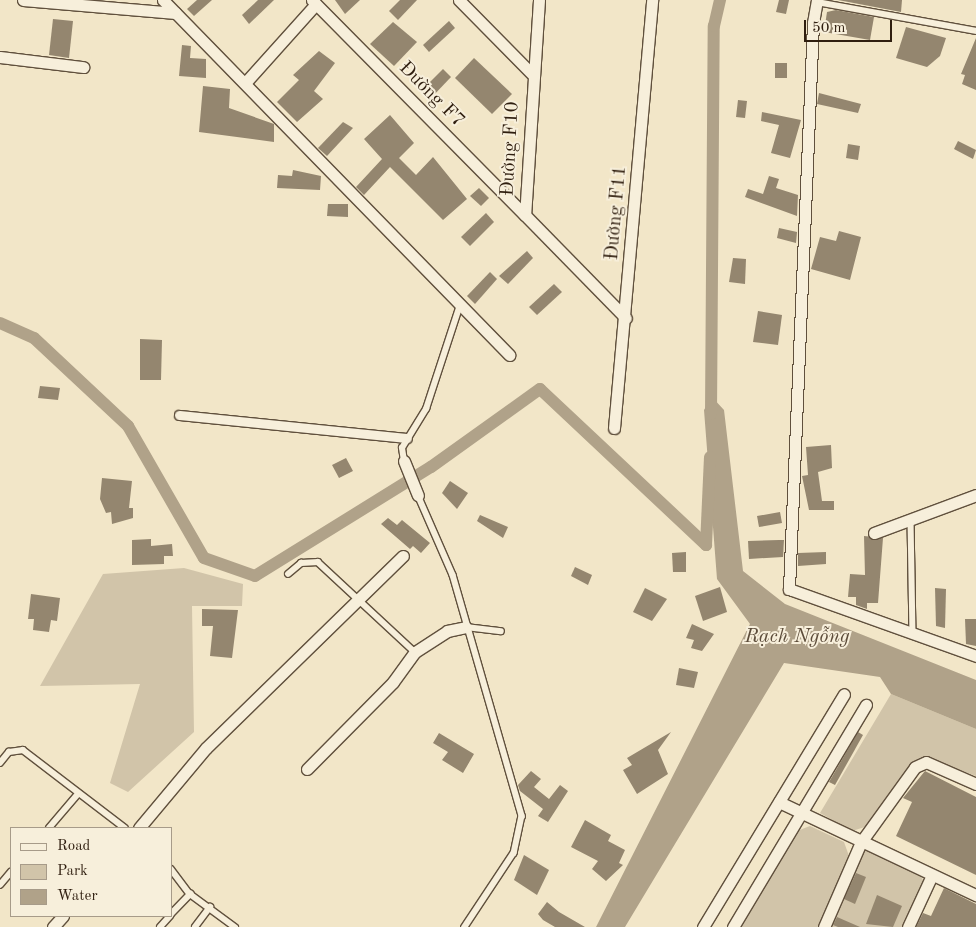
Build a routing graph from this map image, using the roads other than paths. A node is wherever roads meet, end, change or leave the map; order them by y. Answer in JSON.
{"nodes":[{"id":1,"x":23,"y":0,"type":"edge"},
{"id":2,"x":163,"y":0,"type":"edge"},
{"id":3,"x":459,"y":0,"type":"edge"},
{"id":4,"x":539,"y":0,"type":"edge"},
{"id":5,"x":652,"y":0,"type":"edge"},
{"id":6,"x":817,"y":1,"type":"edge"},
{"id":7,"x":314,"y":2,"type":"edge"},
{"id":8,"x":175,"y":12,"type":"junction"},
{"id":9,"x":976,"y":32,"type":"edge"},
{"id":10,"x":0,"y":57,"type":"edge"},
{"id":11,"x":83,"y":67,"type":"dead end"},
{"id":12,"x":533,"y":75,"type":"junction"},
{"id":13,"x":245,"y":83,"type":"junction"},
{"id":14,"x":525,"y":215,"type":"junction"},
{"id":15,"x":459,"y":308,"type":"junction"},
{"id":16,"x":626,"y":318,"type":"junction"},
{"id":17,"x":510,"y":355,"type":"dead end"},
{"id":18,"x":179,"y":415,"type":"dead end"},
{"id":19,"x":614,"y":428,"type":"dead end"},
{"id":20,"x":407,"y":438,"type":"junction"},
{"id":21,"x":404,"y":461,"type":"joint"},
{"id":22,"x":418,"y":495,"type":"joint"},
{"id":23,"x":976,"y":495,"type":"edge"},
{"id":24,"x":911,"y":520,"type":"junction"},
{"id":25,"x":874,"y":533,"type":"dead end"},
{"id":26,"x":403,"y":556,"type":"dead end"},
{"id":27,"x":288,"y":574,"type":"dead end"},
{"id":28,"x":357,"y":600,"type":"junction"},
{"id":29,"x":466,"y":627,"type":"junction"},
{"id":30,"x":501,"y":631,"type":"dead end"},
{"id":31,"x":913,"y":631,"type":"junction"},
{"id":32,"x":415,"y":652,"type":"junction"},
{"id":33,"x":976,"y":656,"type":"edge"},
{"id":34,"x":844,"y":694,"type":"dead end"},
{"id":35,"x":866,"y":705,"type":"dead end"},
{"id":36,"x":0,"y":762,"type":"edge"},
{"id":37,"x":307,"y":769,"type":"dead end"},
{"id":38,"x":976,"y":784,"type":"edge"},
{"id":39,"x":78,"y":794,"type":"junction"},
{"id":40,"x":779,"y":802,"type":"junction"},
{"id":41,"x":801,"y":813,"type":"junction"},
{"id":42,"x":50,"y":827,"type":"edge"},
{"id":43,"x":124,"y":827,"type":"edge"},
{"id":44,"x":140,"y":827,"type":"edge"},
{"id":45,"x":861,"y":842,"type":"junction"},
{"id":46,"x":172,"y":870,"type":"edge"},
{"id":47,"x":10,"y":873,"type":"edge"},
{"id":48,"x":932,"y":875,"type":"junction"},
{"id":49,"x":0,"y":885,"type":"edge"},
{"id":50,"x":190,"y":894,"type":"junction"},
{"id":51,"x":976,"y":895,"type":"edge"},
{"id":52,"x":210,"y":907,"type":"junction"},
{"id":53,"x":172,"y":914,"type":"edge"},
{"id":54,"x":61,"y":917,"type":"edge"},
{"id":55,"x":169,"y":917,"type":"edge"},
{"id":56,"x":53,"y":927,"type":"edge"},
{"id":57,"x":160,"y":927,"type":"edge"},
{"id":58,"x":195,"y":927,"type":"edge"},
{"id":59,"x":236,"y":927,"type":"edge"},
{"id":60,"x":465,"y":927,"type":"edge"},
{"id":61,"x":703,"y":927,"type":"edge"},
{"id":62,"x":733,"y":927,"type":"edge"},
{"id":63,"x":824,"y":927,"type":"edge"},
{"id":64,"x":908,"y":927,"type":"edge"}],
"edges":[{"from":1,"to":8,"type":"street"},
{"from":2,"to":8,"type":"street"},
{"from":3,"to":12,"type":"street"},
{"from":4,"to":12,"type":"street","name":"Đường F10"},
{"from":5,"to":16,"type":"street","name":"Đường F11"},
{"from":6,"to":9,"type":"lane"},
{"from":6,"to":31,"type":"street"},
{"from":7,"to":13,"type":"street"},
{"from":7,"to":14,"type":"street","name":"Đường F7"},
{"from":8,"to":13,"type":"street"},
{"from":10,"to":11,"type":"street"},
{"from":12,"to":14,"type":"street","name":"Đường F10"},
{"from":13,"to":15,"type":"street"},
{"from":14,"to":16,"type":"street","name":"Đường F10"},
{"from":15,"to":17,"type":"street"},
{"from":15,"to":20,"type":"lane"},
{"from":16,"to":19,"type":"street","name":"Đường F11"},
{"from":18,"to":20,"type":"street"},
{"from":20,"to":21,"type":"lane"},
{"from":21,"to":22,"type":"street"},
{"from":22,"to":29,"type":"lane"},
{"from":23,"to":24,"type":"street"},
{"from":24,"to":25,"type":"street"},
{"from":24,"to":31,"type":"lane"},
{"from":26,"to":28,"type":"street"},
{"from":27,"to":28,"type":"lane"},
{"from":28,"to":32,"type":"lane"},
{"from":28,"to":44,"type":"street"},
{"from":29,"to":30,"type":"lane"},
{"from":29,"to":32,"type":"street"},
{"from":29,"to":60,"type":"lane"},
{"from":31,"to":33,"type":"street"},
{"from":32,"to":37,"type":"street"},
{"from":34,"to":40,"type":"street"},
{"from":35,"to":41,"type":"street"},
{"from":36,"to":39,"type":"lane"},
{"from":38,"to":45,"type":"street"},
{"from":39,"to":42,"type":"lane"},
{"from":39,"to":43,"type":"lane"},
{"from":40,"to":41,"type":"street"},
{"from":40,"to":61,"type":"street"},
{"from":41,"to":45,"type":"street"},
{"from":41,"to":62,"type":"street"},
{"from":45,"to":48,"type":"street"},
{"from":45,"to":63,"type":"street"},
{"from":46,"to":50,"type":"lane"},
{"from":47,"to":49,"type":"lane"},
{"from":48,"to":51,"type":"street"},
{"from":48,"to":64,"type":"street"},
{"from":50,"to":52,"type":"lane"},
{"from":50,"to":53,"type":"lane"},
{"from":52,"to":58,"type":"lane"},
{"from":52,"to":59,"type":"lane"},
{"from":54,"to":56,"type":"street"},
{"from":55,"to":57,"type":"lane"}]}
